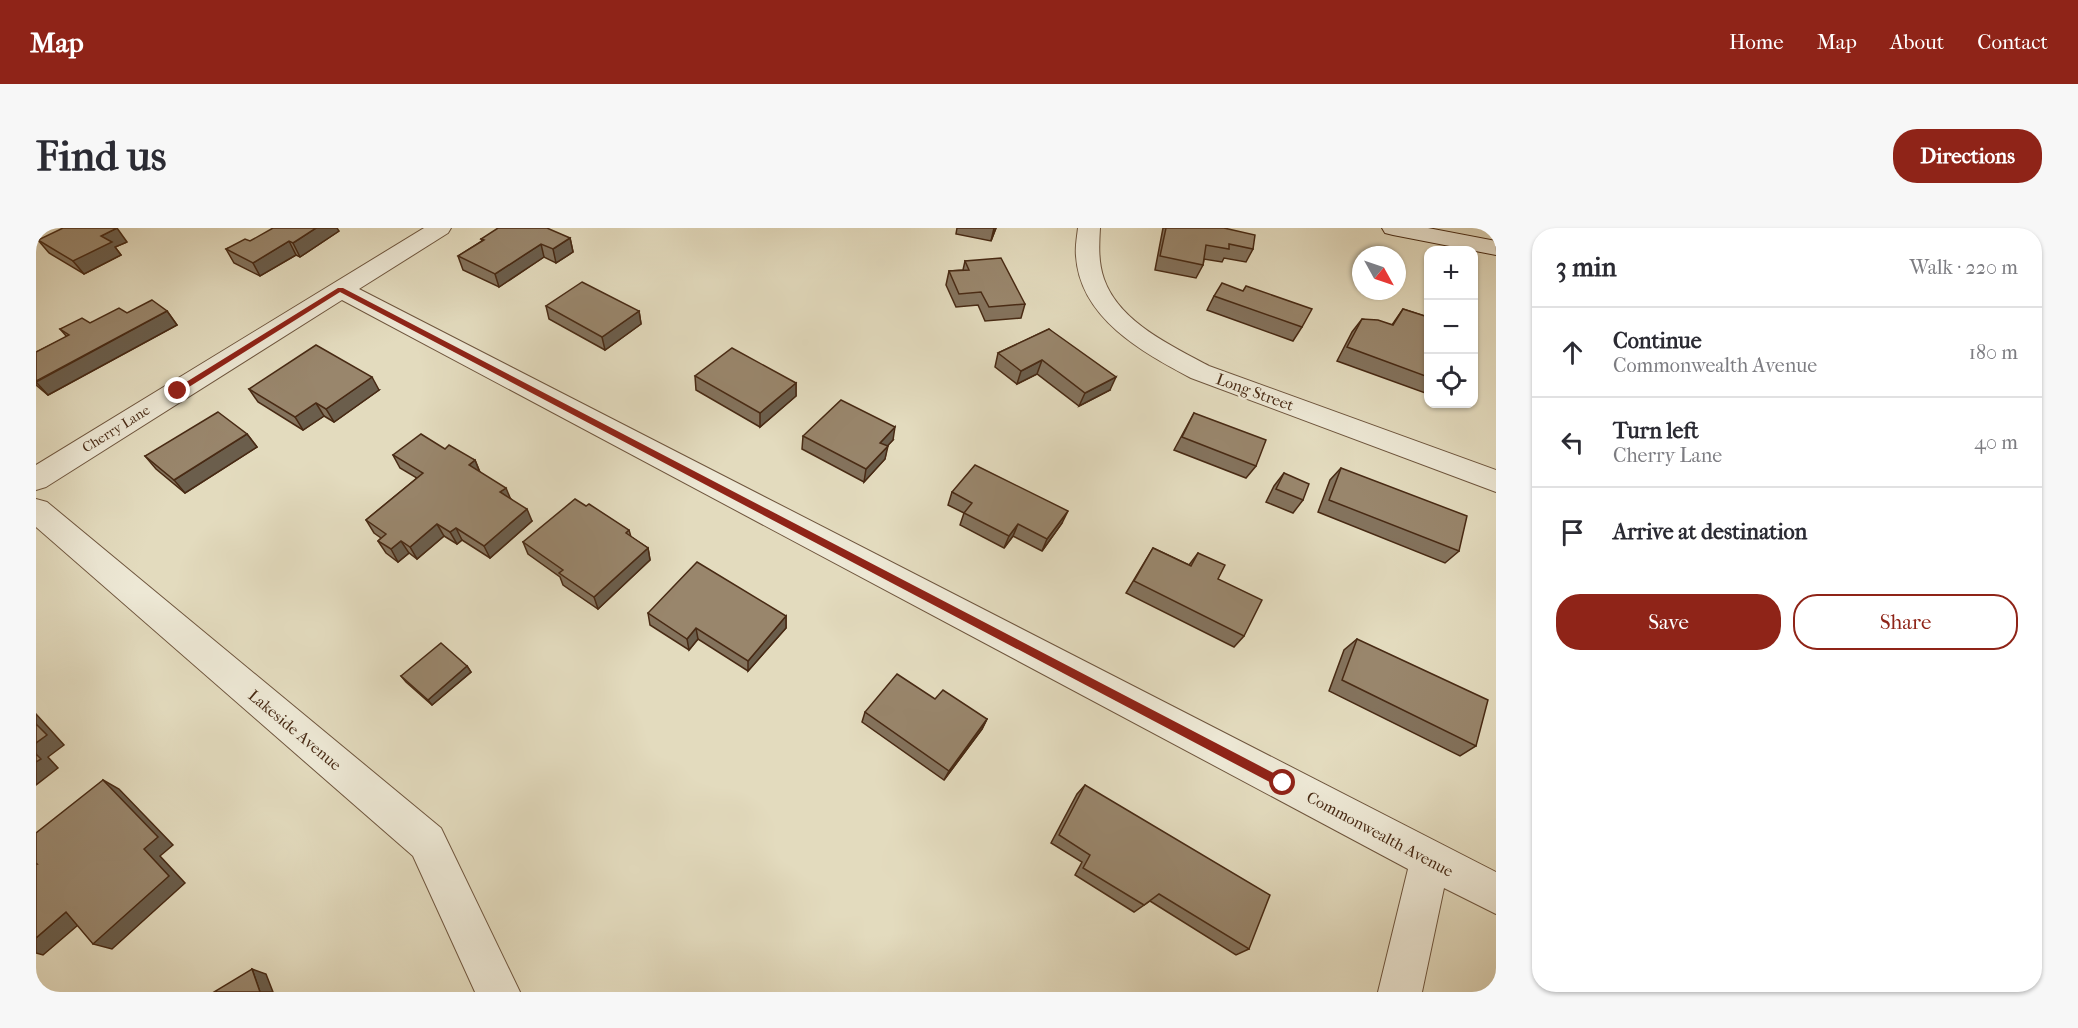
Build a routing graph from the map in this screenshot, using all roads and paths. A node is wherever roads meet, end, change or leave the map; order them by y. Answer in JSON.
{"nodes":[{"id":1,"x":440,"y":228,"type":"edge"},
{"id":2,"x":1089,"y":228,"type":"edge"},
{"id":3,"x":1393,"y":228,"type":"edge"},
{"id":4,"x":1496,"y":248,"type":"edge"},
{"id":5,"x":340,"y":289,"type":"junction"},
{"id":6,"x":36,"y":479,"type":"edge"},
{"id":7,"x":1496,"y":481,"type":"edge"},
{"id":8,"x":36,"y":510,"type":"edge"},
{"id":9,"x":1430,"y":860,"type":"junction"},
{"id":10,"x":1496,"y":894,"type":"edge"},
{"id":11,"x":498,"y":992,"type":"edge"},
{"id":12,"x":1400,"y":992,"type":"edge"}],
"edges":[{"from":1,"to":5,"type":"street","name":"Cherry Lane"},
{"from":2,"to":7,"type":"street","name":"Long Street"},
{"from":3,"to":4,"type":"street"},
{"from":5,"to":6,"type":"street","name":"Cherry Lane"},
{"from":5,"to":9,"type":"street","name":"Commonwealth Avenue"},
{"from":8,"to":11,"type":"street","name":"Lakeside Avenue"},
{"from":9,"to":10,"type":"street","name":"Commonwealth Avenue"},
{"from":9,"to":12,"type":"street"}]}
